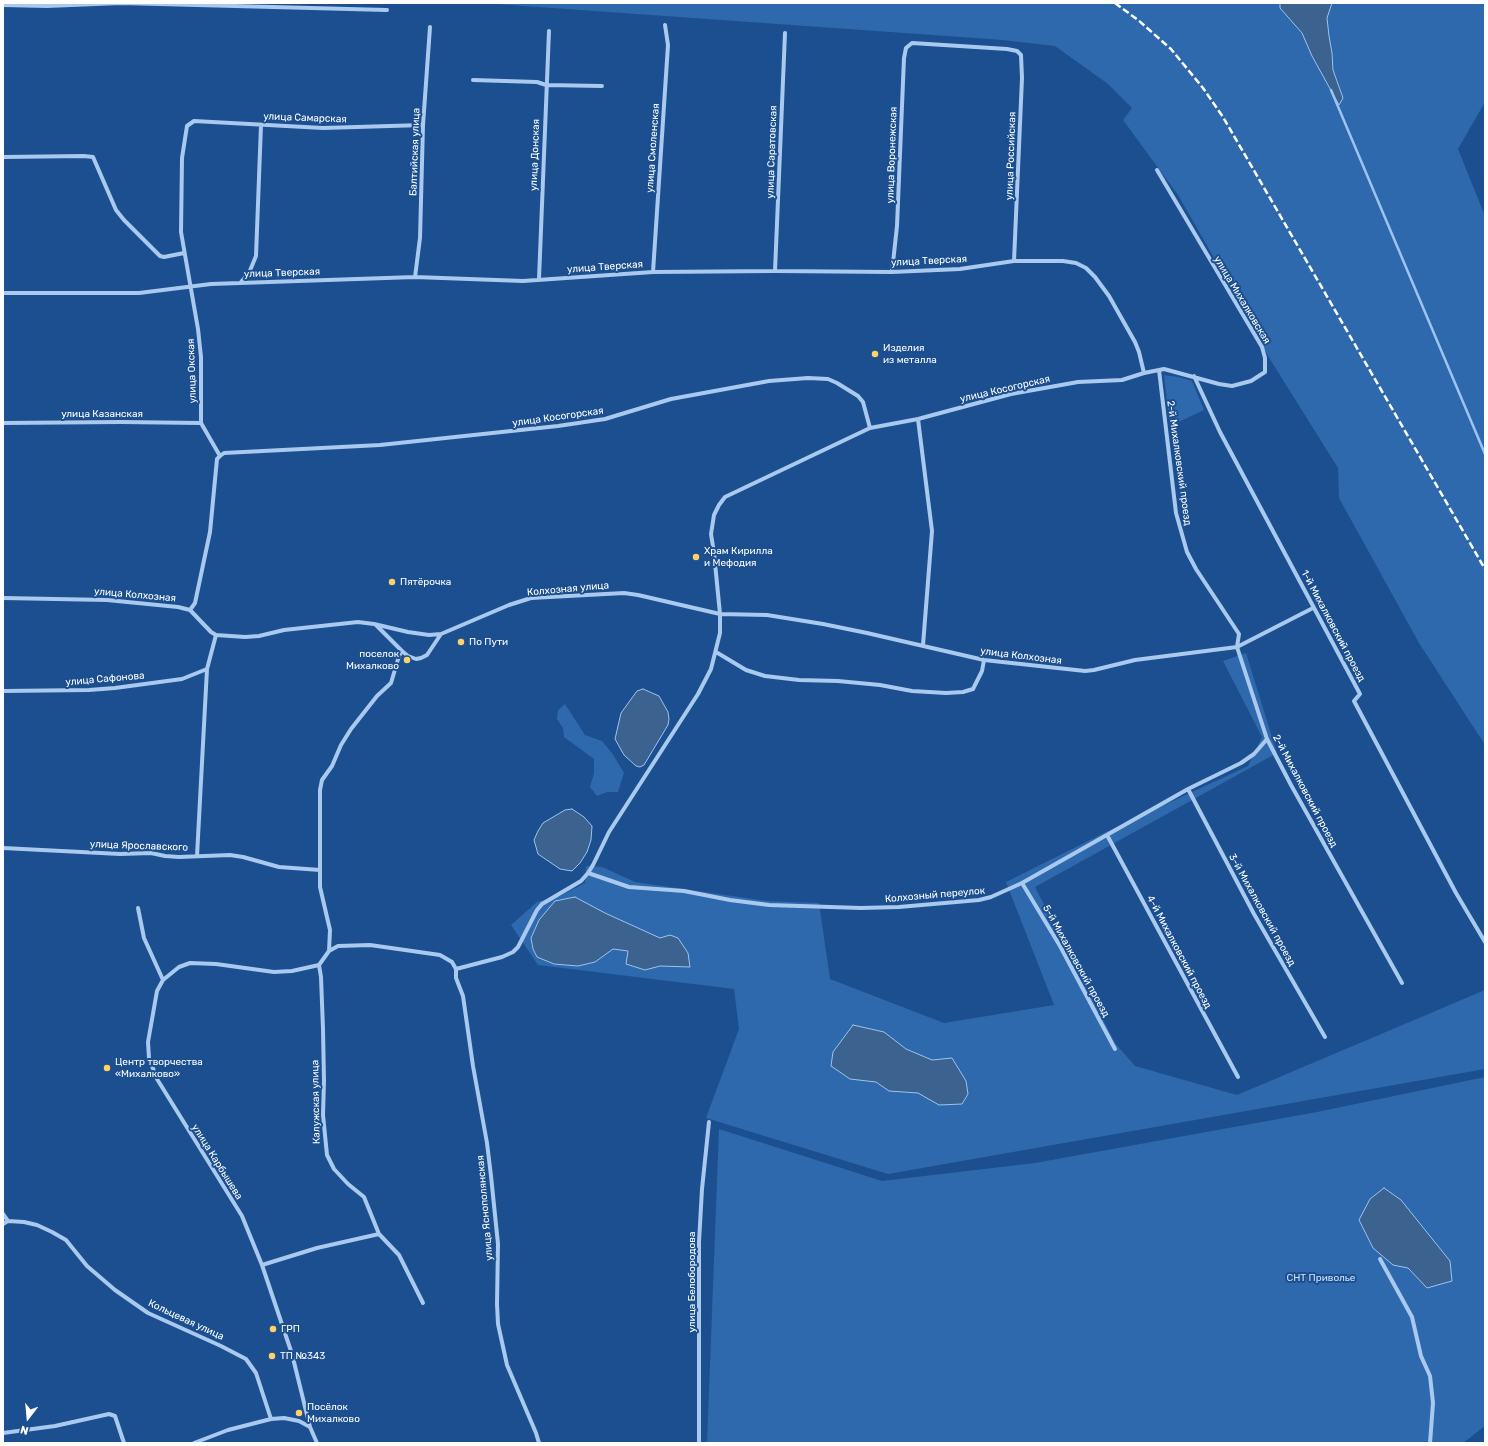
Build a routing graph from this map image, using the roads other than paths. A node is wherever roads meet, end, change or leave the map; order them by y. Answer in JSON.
{"nodes":[{"id":1,"x":3,"y":5,"type":"edge"},
{"id":2,"x":387,"y":10,"type":"dead end"},
{"id":3,"x":665,"y":25,"type":"dead end"},
{"id":4,"x":430,"y":27,"type":"dead end"},
{"id":5,"x":549,"y":31,"type":"dead end"},
{"id":6,"x":785,"y":33,"type":"dead end"},
{"id":7,"x":914,"y":42,"type":"joint"},
{"id":8,"x":473,"y":80,"type":"dead end"},
{"id":9,"x":546,"y":85,"type":"junction"},
{"id":10,"x":602,"y":86,"type":"dead end"},
{"id":11,"x":188,"y":125,"type":"joint"},
{"id":12,"x":261,"y":125,"type":"junction"},
{"id":13,"x":423,"y":125,"type":"junction"},
{"id":14,"x":3,"y":157,"type":"edge"},
{"id":15,"x":1157,"y":170,"type":"dead end"},
{"id":16,"x":184,"y":253,"type":"junction"},
{"id":17,"x":1014,"y":261,"type":"junction"},
{"id":18,"x":776,"y":271,"type":"junction"},
{"id":19,"x":653,"y":272,"type":"junction"},
{"id":20,"x":892,"y":272,"type":"junction"},
{"id":21,"x":415,"y":277,"type":"junction"},
{"id":22,"x":539,"y":279,"type":"junction"},
{"id":23,"x":241,"y":282,"type":"junction"},
{"id":24,"x":190,"y":286,"type":"junction"},
{"id":25,"x":3,"y":293,"type":"edge"},
{"id":26,"x":1158,"y":370,"type":"junction"},
{"id":27,"x":1144,"y":373,"type":"junction"},
{"id":28,"x":1194,"y":376,"type":"junction"},
{"id":29,"x":918,"y":419,"type":"junction"},
{"id":30,"x":201,"y":422,"type":"junction"},
{"id":31,"x":3,"y":423,"type":"edge"},
{"id":32,"x":870,"y":428,"type":"junction"},
{"id":33,"x":220,"y":456,"type":"junction"},
{"id":34,"x":3,"y":598,"type":"edge"},
{"id":35,"x":1313,"y":608,"type":"junction"},
{"id":36,"x":190,"y":610,"type":"junction"},
{"id":37,"x":720,"y":614,"type":"junction"},
{"id":38,"x":374,"y":624,"type":"junction"},
{"id":39,"x":441,"y":634,"type":"junction"},
{"id":40,"x":216,"y":635,"type":"junction"},
{"id":41,"x":923,"y":645,"type":"junction"},
{"id":42,"x":1237,"y":647,"type":"junction"},
{"id":43,"x":716,"y":652,"type":"junction"},
{"id":44,"x":400,"y":654,"type":"junction"},
{"id":45,"x":984,"y":660,"type":"junction"},
{"id":46,"x":207,"y":669,"type":"junction"},
{"id":47,"x":3,"y":691,"type":"edge"},
{"id":48,"x":1267,"y":739,"type":"junction"},
{"id":49,"x":1188,"y":789,"type":"junction"},
{"id":50,"x":1107,"y":835,"type":"junction"},
{"id":51,"x":3,"y":848,"type":"edge"},
{"id":52,"x":198,"y":856,"type":"junction"},
{"id":53,"x":320,"y":870,"type":"junction"},
{"id":54,"x":588,"y":873,"type":"junction"},
{"id":55,"x":1022,"y":883,"type":"junction"},
{"id":56,"x":138,"y":908,"type":"dead end"},
{"id":57,"x":1485,"y":942,"type":"edge"},
{"id":58,"x":329,"y":951,"type":"junction"},
{"id":59,"x":319,"y":965,"type":"junction"},
{"id":60,"x":456,"y":969,"type":"junction"},
{"id":61,"x":163,"y":980,"type":"junction"},
{"id":62,"x":1402,"y":983,"type":"dead end"},
{"id":63,"x":1325,"y":1038,"type":"dead end"},
{"id":64,"x":1115,"y":1049,"type":"dead end"},
{"id":65,"x":1238,"y":1077,"type":"dead end"},
{"id":66,"x":709,"y":1122,"type":"dead end"},
{"id":67,"x":3,"y":1214,"type":"edge"},
{"id":68,"x":8,"y":1221,"type":"junction"},
{"id":69,"x":3,"y":1224,"type":"edge"},
{"id":70,"x":379,"y":1234,"type":"junction"},
{"id":71,"x":1380,"y":1258,"type":"dead end"},
{"id":72,"x":262,"y":1266,"type":"junction"},
{"id":73,"x":423,"y":1303,"type":"dead end"},
{"id":74,"x":271,"y":1419,"type":"junction"},
{"id":75,"x":310,"y":1427,"type":"junction"},
{"id":76,"x":3,"y":1433,"type":"edge"},
{"id":77,"x":124,"y":1443,"type":"edge"},
{"id":78,"x":194,"y":1443,"type":"edge"},
{"id":79,"x":317,"y":1443,"type":"edge"},
{"id":80,"x":539,"y":1443,"type":"edge"},
{"id":81,"x":699,"y":1443,"type":"edge"},
{"id":82,"x":1430,"y":1443,"type":"edge"}],
"edges":[{"from":1,"to":2,"type":"street"},
{"from":3,"to":19,"type":"street","name":"улица Смоленская"},
{"from":4,"to":13,"type":"street","name":"Балтийская улица"},
{"from":5,"to":9,"type":"street","name":"улица Донская"},
{"from":6,"to":18,"type":"street","name":"улица Саратовская"},
{"from":7,"to":17,"type":"street","name":"улица Российская"},
{"from":7,"to":20,"type":"street","name":"улица Воронежская"},
{"from":8,"to":9,"type":"street"},
{"from":9,"to":10,"type":"street"},
{"from":9,"to":22,"type":"street","name":"улица Донская"},
{"from":11,"to":12,"type":"street","name":"улица Самарская"},
{"from":11,"to":16,"type":"street","name":"улица Окская"},
{"from":12,"to":13,"type":"street","name":"улица Самарская"},
{"from":12,"to":23,"type":"street"},
{"from":13,"to":21,"type":"street","name":"Балтийская улица"},
{"from":14,"to":16,"type":"street"},
{"from":15,"to":28,"type":"street","name":"улица Михалковская"},
{"from":16,"to":24,"type":"street","name":"улица Окская"},
{"from":17,"to":20,"type":"street","name":"улица Тверская"},
{"from":17,"to":27,"type":"street","name":"улица Тверская"},
{"from":18,"to":19,"type":"street","name":"улица Тверская"},
{"from":18,"to":20,"type":"street","name":"улица Тверская"},
{"from":19,"to":22,"type":"street","name":"улица Тверская"},
{"from":21,"to":22,"type":"street","name":"улица Тверская"},
{"from":21,"to":23,"type":"street","name":"улица Тверская"},
{"from":23,"to":24,"type":"street","name":"улица Тверская"},
{"from":24,"to":25,"type":"street","name":"улица Тверская"},
{"from":24,"to":30,"type":"street","name":"улица Окская"},
{"from":26,"to":27,"type":"street","name":"улица Михалковская"},
{"from":26,"to":28,"type":"street","name":"улица Михалковская"},
{"from":26,"to":42,"type":"street","name":"2-й Михалковский проезд"},
{"from":27,"to":29,"type":"street","name":"улица Косогорская"},
{"from":28,"to":35,"type":"street","name":"1-й Михалковский проезд"},
{"from":29,"to":32,"type":"street","name":"улица Косогорская"},
{"from":29,"to":41,"type":"street"},
{"from":30,"to":31,"type":"street","name":"улица Казанская"},
{"from":30,"to":33,"type":"street","name":"улица Окская"},
{"from":32,"to":33,"type":"street","name":"улица Косогорская"},
{"from":32,"to":37,"type":"street","name":"улица Косогорская"},
{"from":33,"to":36,"type":"street"},
{"from":34,"to":36,"type":"street","name":"улица Колхозная"},
{"from":35,"to":42,"type":"street","name":"улица Колхозная"},
{"from":35,"to":57,"type":"street","name":"1-й Михалковский проезд"},
{"from":36,"to":40,"type":"street"},
{"from":37,"to":39,"type":"street","name":"Колхозная улица"},
{"from":37,"to":41,"type":"street","name":"улица Колхозная"},
{"from":37,"to":43,"type":"street","name":"улица Косогорская"},
{"from":38,"to":39,"type":"street","name":"Колхозная улица"},
{"from":38,"to":40,"type":"street"},
{"from":38,"to":44,"type":"street"},
{"from":39,"to":44,"type":"street"},
{"from":40,"to":46,"type":"street"},
{"from":41,"to":45,"type":"street","name":"улица Колхозная"},
{"from":42,"to":45,"type":"street","name":"улица Колхозная"},
{"from":42,"to":48,"type":"street","name":"2-й Михалковский проезд"},
{"from":43,"to":45,"type":"street"},
{"from":43,"to":54,"type":"street","name":"улица Косогорская"},
{"from":44,"to":53,"type":"street"},
{"from":46,"to":47,"type":"street","name":"улица Сафонова"},
{"from":46,"to":52,"type":"street"},
{"from":48,"to":49,"type":"street","name":"Колхозный переулок"},
{"from":48,"to":62,"type":"street","name":"2-й Михалковский проезд"},
{"from":49,"to":50,"type":"street","name":"Колхозный переулок"},
{"from":49,"to":63,"type":"street","name":"3-й Михалковский проезд"},
{"from":50,"to":55,"type":"street","name":"Колхозный переулок"},
{"from":50,"to":65,"type":"street","name":"4-й Михалковский проезд"},
{"from":51,"to":52,"type":"street","name":"улица Ярославского"},
{"from":52,"to":53,"type":"street","name":"улица Ярославского"},
{"from":53,"to":58,"type":"street"},
{"from":54,"to":55,"type":"street","name":"Колхозный переулок"},
{"from":54,"to":60,"type":"street"},
{"from":55,"to":64,"type":"street","name":"5-й Михалковский проезд"},
{"from":56,"to":61,"type":"street"},
{"from":58,"to":59,"type":"street"},
{"from":58,"to":60,"type":"street"},
{"from":59,"to":61,"type":"street"},
{"from":59,"to":70,"type":"street","name":"Калужская улица"},
{"from":60,"to":80,"type":"street","name":"улица Яснополянская"},
{"from":61,"to":72,"type":"street","name":"улица Карбышева"},
{"from":66,"to":81,"type":"street","name":"улица Белобородова"},
{"from":67,"to":68,"type":"street"},
{"from":68,"to":69,"type":"street"},
{"from":68,"to":74,"type":"street","name":"Кольцевая улица"},
{"from":70,"to":72,"type":"street"},
{"from":70,"to":73,"type":"street","name":"Калужская улица"},
{"from":71,"to":82,"type":"street"},
{"from":72,"to":75,"type":"street","name":"улица Карбышева"},
{"from":74,"to":75,"type":"street"},
{"from":74,"to":78,"type":"street"},
{"from":75,"to":79,"type":"street","name":"улица Карбышева"},
{"from":76,"to":77,"type":"street"}]}
